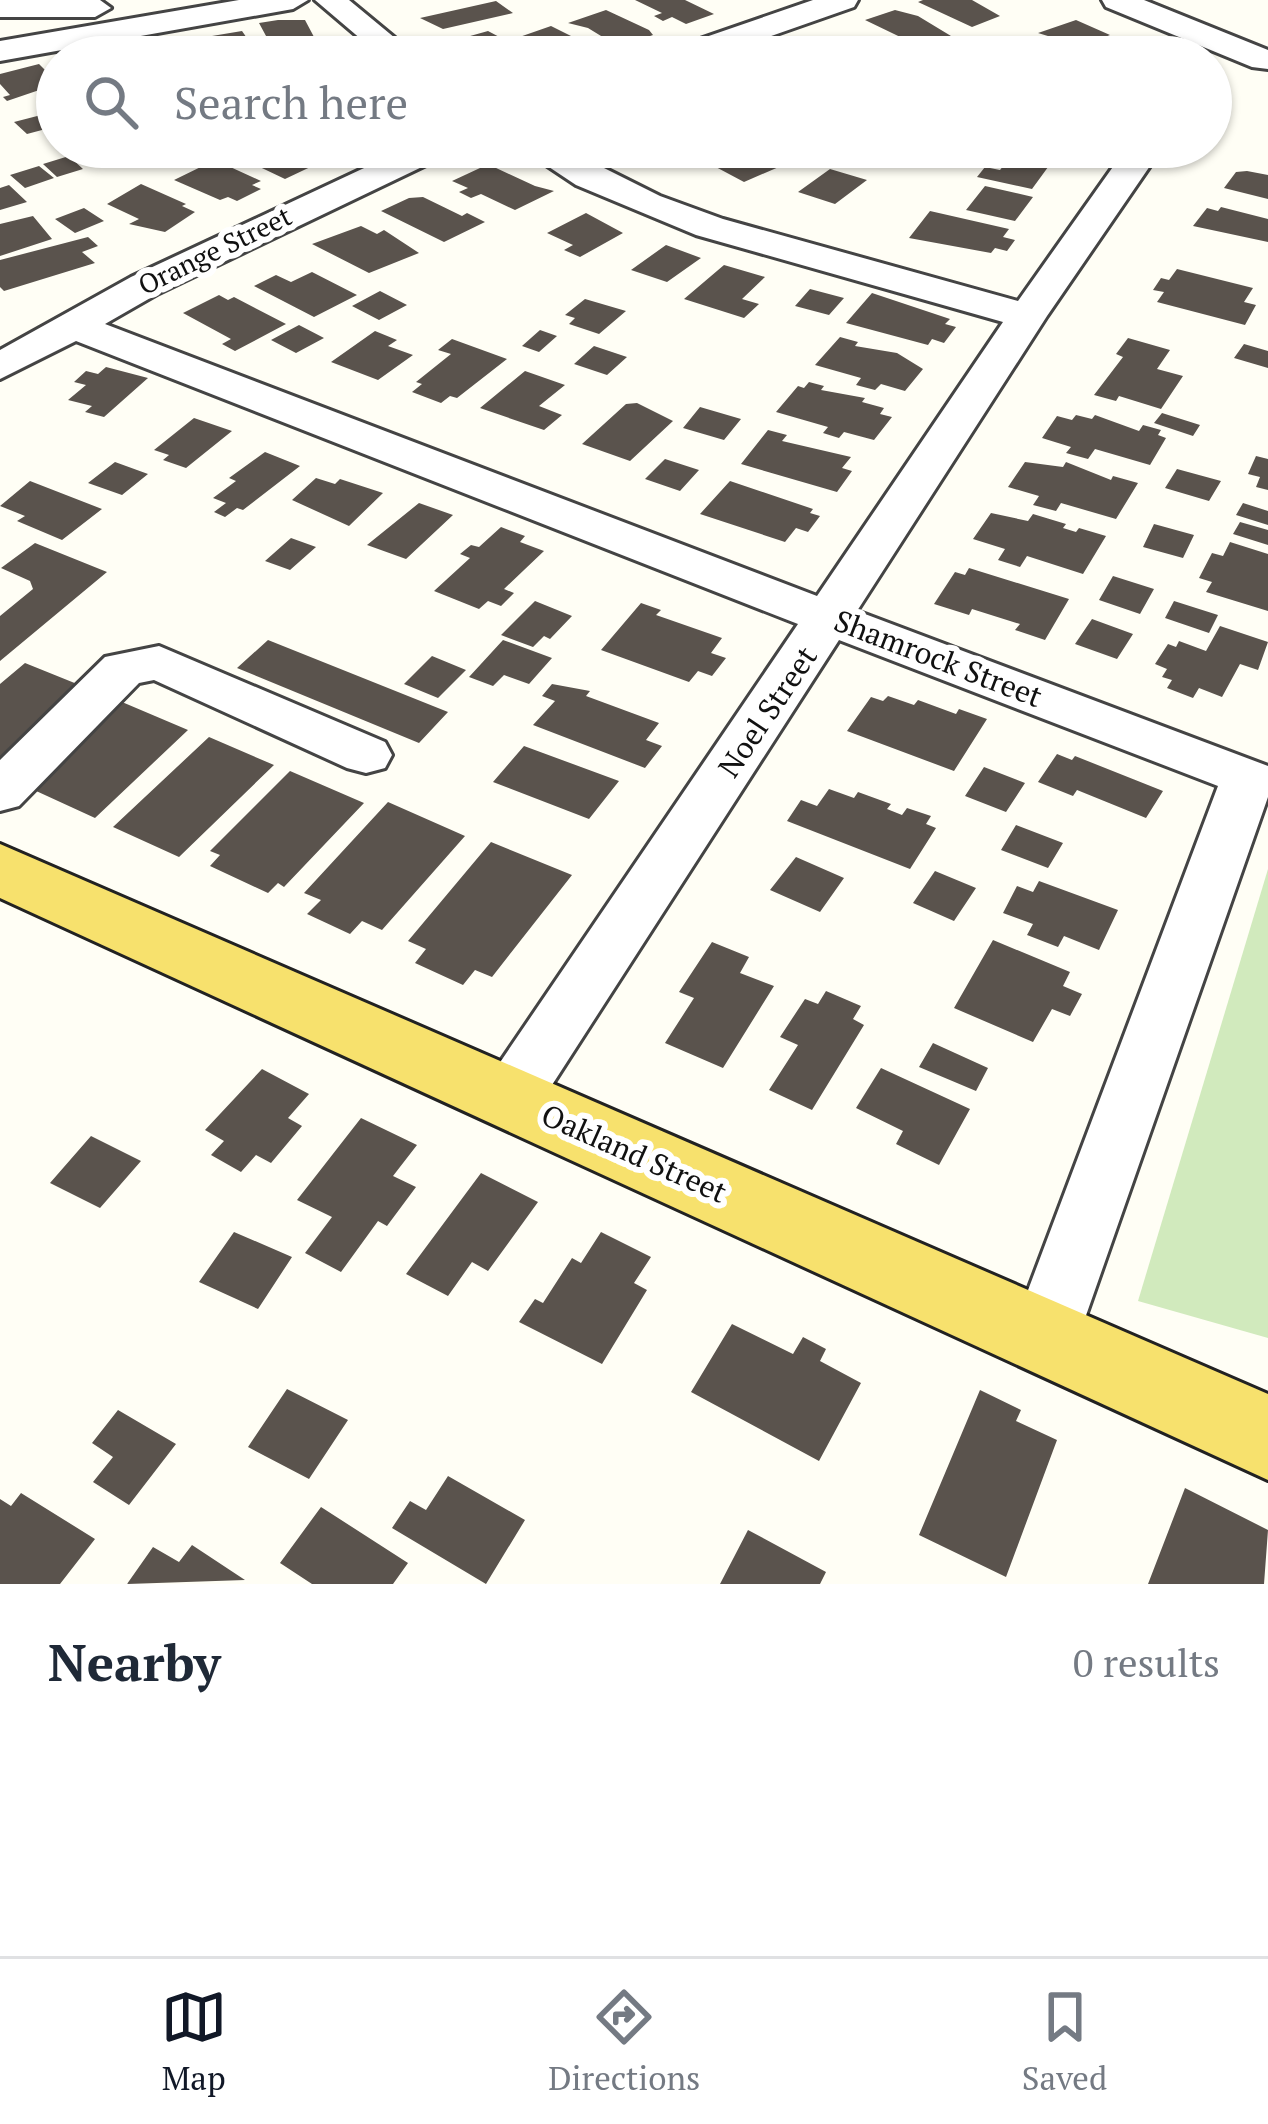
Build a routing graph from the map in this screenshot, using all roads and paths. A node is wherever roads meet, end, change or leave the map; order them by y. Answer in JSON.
{"nodes":[{"id":1,"x":293,"y":0,"type":"edge"},
{"id":2,"x":330,"y":0,"type":"edge"},
{"id":3,"x":754,"y":0,"type":"edge"},
{"id":4,"x":843,"y":0,"type":"edge"},
{"id":5,"x":1117,"y":0,"type":"edge"},
{"id":6,"x":0,"y":8,"type":"edge"},
{"id":7,"x":229,"y":10,"type":"junction"},
{"id":8,"x":787,"y":20,"type":"junction"},
{"id":9,"x":84,"y":36,"type":"edge"},
{"id":10,"x":375,"y":36,"type":"edge"},
{"id":11,"x":741,"y":36,"type":"edge"},
{"id":12,"x":1206,"y":36,"type":"edge"},
{"id":13,"x":36,"y":45,"type":"edge"},
{"id":14,"x":1232,"y":46,"type":"edge"},
{"id":15,"x":0,"y":51,"type":"edge"},
{"id":16,"x":1266,"y":60,"type":"edge"},
{"id":17,"x":1232,"y":74,"type":"edge"},
{"id":18,"x":393,"y":168,"type":"edge"},
{"id":19,"x":573,"y":168,"type":"edge"},
{"id":20,"x":1130,"y":168,"type":"edge"},
{"id":21,"x":1027,"y":316,"type":"junction"},
{"id":22,"x":73,"y":323,"type":"junction"},
{"id":23,"x":0,"y":367,"type":"edge"},
{"id":24,"x":831,"y":617,"type":"junction"},
{"id":25,"x":366,"y":755,"type":"dead end"},
{"id":26,"x":1258,"y":755,"type":"edge"},
{"id":27,"x":0,"y":792,"type":"edge"},
{"id":28,"x":0,"y":869,"type":"edge"},
{"id":29,"x":510,"y":1098,"type":"junction"},
{"id":30,"x":1045,"y":1338,"type":"junction"},
{"id":31,"x":1268,"y":1438,"type":"edge"}],
"edges":[{"from":1,"to":7,"type":"street"},
{"from":2,"to":10,"type":"street"},
{"from":3,"to":8,"type":"street"},
{"from":4,"to":8,"type":"street"},
{"from":5,"to":12,"type":"street"},
{"from":6,"to":7,"type":"street"},
{"from":7,"to":9,"type":"street"},
{"from":8,"to":11,"type":"street"},
{"from":13,"to":15,"type":"street"},
{"from":14,"to":16,"type":"street"},
{"from":16,"to":17,"type":"street"},
{"from":18,"to":22,"type":"street","name":"Orange Street"},
{"from":19,"to":21,"type":"street"},
{"from":20,"to":21,"type":"street","name":"Noel Street"},
{"from":21,"to":24,"type":"street","name":"Noel Street"},
{"from":22,"to":23,"type":"street","name":"Orange Street"},
{"from":22,"to":24,"type":"street","name":"Shamrock Street"},
{"from":24,"to":26,"type":"street","name":"Shamrock Street"},
{"from":24,"to":29,"type":"street","name":"Noel Street"},
{"from":25,"to":27,"type":"street"},
{"from":26,"to":30,"type":"street","name":"Shamrock Street"},
{"from":28,"to":29,"type":"main road","name":"Oakland Street"},
{"from":29,"to":30,"type":"main road","name":"Oakland Street"},
{"from":30,"to":31,"type":"main road","name":"Oakland Street"}]}
